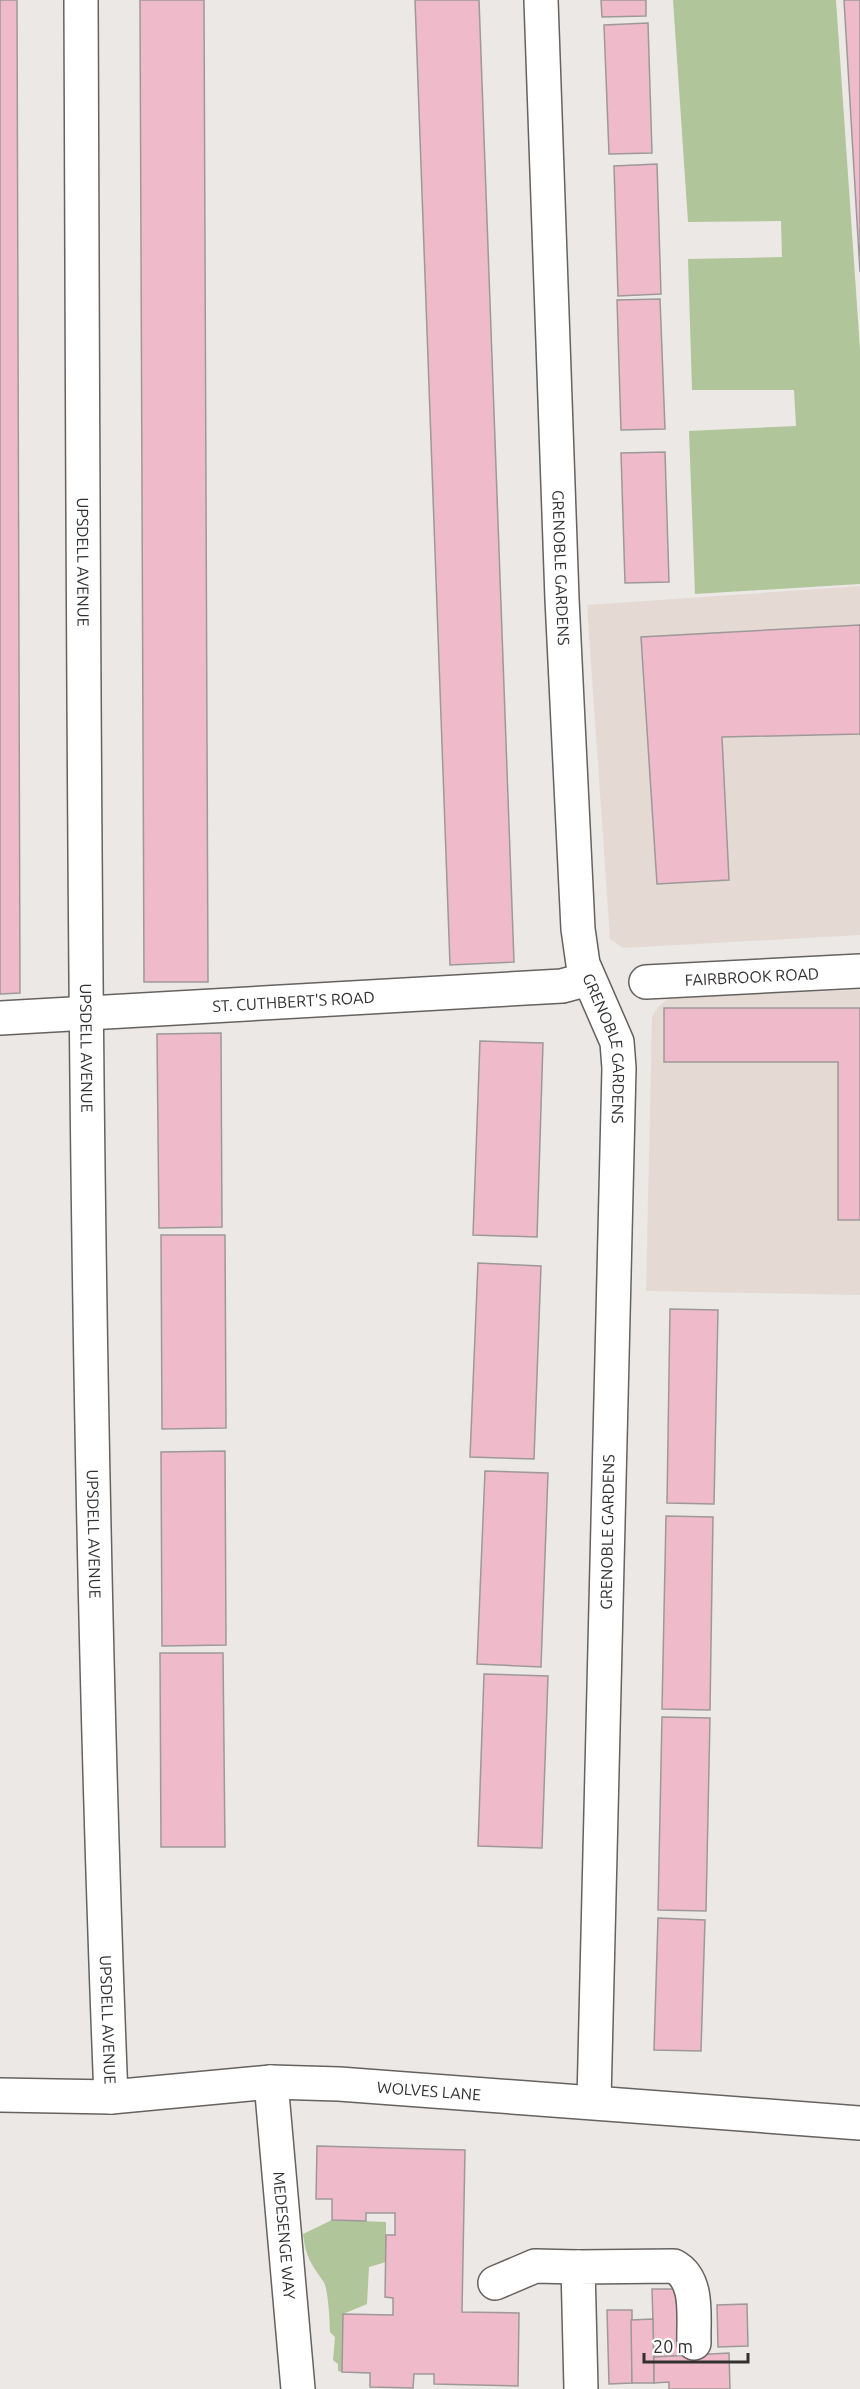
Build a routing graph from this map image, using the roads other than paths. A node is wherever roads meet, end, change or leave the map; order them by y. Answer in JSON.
{"nodes":[{"id":1,"x":81,"y":0,"type":"edge"},
{"id":2,"x":541,"y":0,"type":"edge"},
{"id":3,"x":860,"y":971,"type":"edge"},
{"id":4,"x":588,"y":979,"type":"junction"},
{"id":5,"x":646,"y":982,"type":"dead end"},
{"id":6,"x":85,"y":1014,"type":"junction"},
{"id":7,"x":0,"y":1018,"type":"edge"},
{"id":8,"x":271,"y":2082,"type":"junction"},
{"id":9,"x":0,"y":2095,"type":"edge"},
{"id":10,"x":111,"y":2097,"type":"junction"},
{"id":11,"x":594,"y":2101,"type":"junction"},
{"id":12,"x":860,"y":2123,"type":"edge"},
{"id":13,"x":592,"y":2267,"type":"junction"},
{"id":14,"x":495,"y":2283,"type":"dead end"},
{"id":15,"x":694,"y":2343,"type":"dead end"},
{"id":16,"x":298,"y":2389,"type":"edge"},
{"id":17,"x":582,"y":2389,"type":"edge"}],
"edges":[{"from":1,"to":6,"type":"street","name":"UPSDELL AVENUE"},
{"from":2,"to":4,"type":"street","name":"GRENOBLE GARDENS"},
{"from":3,"to":5,"type":"street","name":"FAIRBROOK ROAD"},
{"from":4,"to":6,"type":"street","name":"ST. CUTHBERT'S ROAD"},
{"from":4,"to":11,"type":"street","name":"GRENOBLE GARDENS"},
{"from":6,"to":7,"type":"street","name":"ST. CUTHBERT'S ROAD"},
{"from":6,"to":10,"type":"street","name":"UPSDELL AVENUE"},
{"from":8,"to":10,"type":"street","name":"WOLVES LANE"},
{"from":8,"to":11,"type":"street","name":"WOLVES LANE"},
{"from":8,"to":16,"type":"street","name":"MEDESENGE WAY"},
{"from":9,"to":10,"type":"street","name":"WOLVES LANE"},
{"from":11,"to":12,"type":"street","name":"WOLVES LANE"},
{"from":13,"to":14,"type":"street"},
{"from":13,"to":15,"type":"street"},
{"from":13,"to":17,"type":"street"}]}
